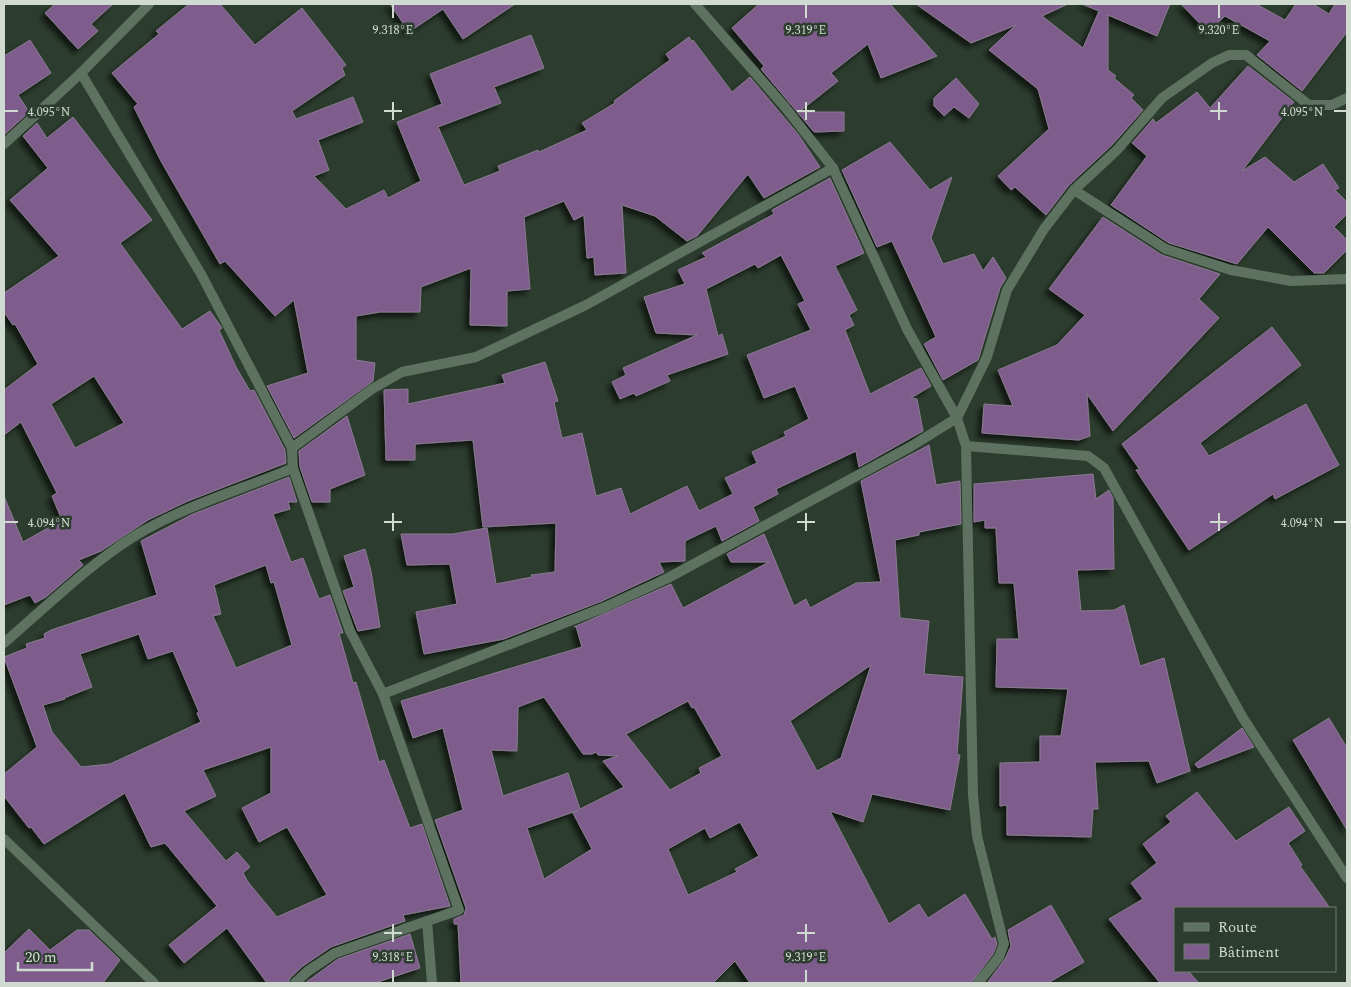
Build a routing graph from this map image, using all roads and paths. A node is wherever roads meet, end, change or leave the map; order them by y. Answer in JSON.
{"nodes":[{"id":1,"x":149,"y":4,"type":"edge"},
{"id":2,"x":701,"y":5,"type":"edge"},
{"id":3,"x":81,"y":73,"type":"junction"},
{"id":4,"x":1347,"y":98,"type":"edge"},
{"id":5,"x":4,"y":144,"type":"edge"},
{"id":6,"x":833,"y":168,"type":"junction"},
{"id":7,"x":1074,"y":190,"type":"junction"},
{"id":8,"x":1347,"y":279,"type":"edge"},
{"id":9,"x":957,"y":418,"type":"junction"},
{"id":10,"x":966,"y":446,"type":"junction"},
{"id":11,"x":292,"y":448,"type":"junction"},
{"id":12,"x":293,"y":468,"type":"junction"},
{"id":13,"x":4,"y":643,"type":"edge"},
{"id":14,"x":383,"y":694,"type":"junction"},
{"id":15,"x":4,"y":839,"type":"edge"},
{"id":16,"x":1346,"y":874,"type":"edge"},
{"id":17,"x":427,"y":921,"type":"junction"},
{"id":18,"x":154,"y":983,"type":"edge"},
{"id":19,"x":295,"y":983,"type":"edge"},
{"id":20,"x":432,"y":983,"type":"edge"},
{"id":21,"x":978,"y":983,"type":"edge"}],
"edges":[{"from":1,"to":3,"type":"street"},
{"from":2,"to":6,"type":"street"},
{"from":3,"to":5,"type":"street"},
{"from":3,"to":11,"type":"street"},
{"from":4,"to":7,"type":"street"},
{"from":6,"to":9,"type":"street"},
{"from":6,"to":11,"type":"street"},
{"from":7,"to":8,"type":"street"},
{"from":7,"to":9,"type":"street"},
{"from":9,"to":10,"type":"street"},
{"from":9,"to":14,"type":"street"},
{"from":10,"to":16,"type":"street"},
{"from":10,"to":21,"type":"street"},
{"from":11,"to":12,"type":"street"},
{"from":12,"to":13,"type":"street"},
{"from":12,"to":14,"type":"street"},
{"from":14,"to":17,"type":"street"},
{"from":15,"to":18,"type":"street"},
{"from":17,"to":19,"type":"street"},
{"from":17,"to":20,"type":"street"}]}
